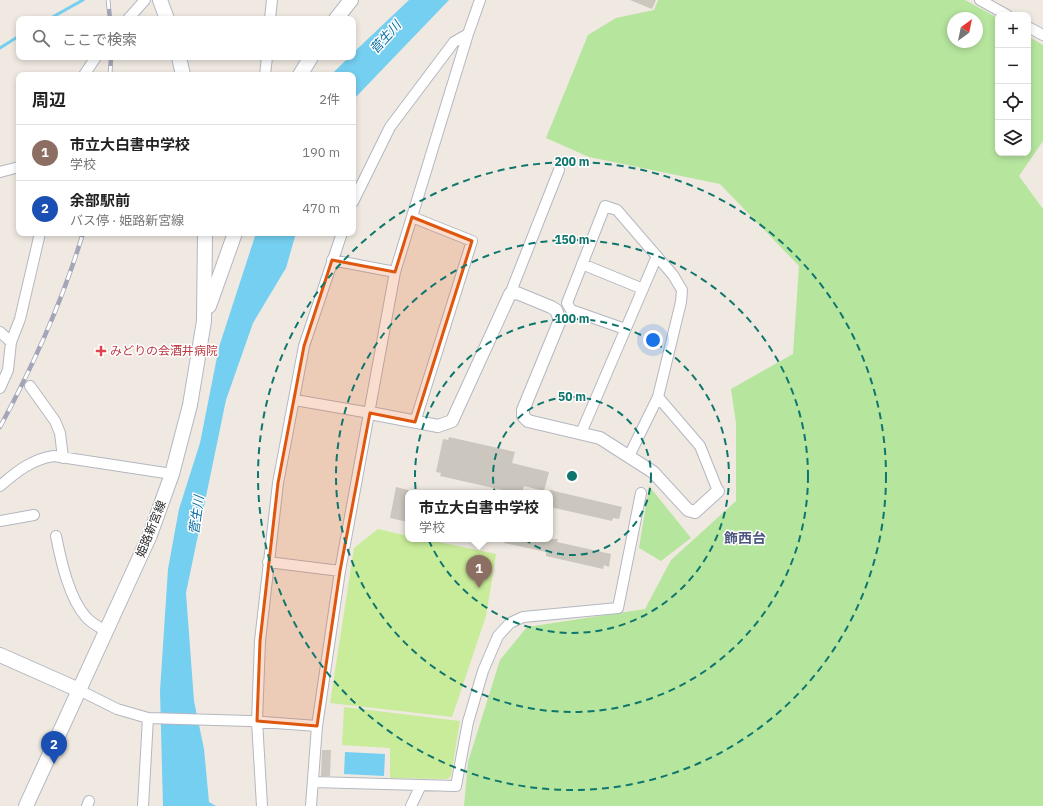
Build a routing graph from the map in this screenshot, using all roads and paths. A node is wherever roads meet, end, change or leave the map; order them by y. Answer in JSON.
{"nodes":[{"id":1,"x":145,"y":0,"type":"edge"},
{"id":2,"x":160,"y":0,"type":"edge"},
{"id":3,"x":272,"y":0,"type":"edge"},
{"id":4,"x":351,"y":0,"type":"edge"},
{"id":5,"x":480,"y":0,"type":"edge"},
{"id":6,"x":980,"y":0,"type":"edge"},
{"id":7,"x":1002,"y":12,"type":"edge"},
{"id":8,"x":131,"y":16,"type":"edge"},
{"id":9,"x":166,"y":16,"type":"edge"},
{"id":10,"x":270,"y":16,"type":"edge"},
{"id":11,"x":338,"y":16,"type":"edge"},
{"id":12,"x":1031,"y":29,"type":"edge"},
{"id":13,"x":468,"y":34,"type":"junction"},
{"id":14,"x":1043,"y":35,"type":"edge"},
{"id":15,"x":94,"y":60,"type":"edge"},
{"id":16,"x":180,"y":60,"type":"edge"},
{"id":17,"x":266,"y":60,"type":"edge"},
{"id":18,"x":309,"y":60,"type":"edge"},
{"id":19,"x":86,"y":72,"type":"edge"},
{"id":20,"x":182,"y":72,"type":"edge"},
{"id":21,"x":265,"y":72,"type":"edge"},
{"id":22,"x":302,"y":72,"type":"edge"},
{"id":23,"x":16,"y":168,"type":"edge"},
{"id":24,"x":559,"y":170,"type":"dead end"},
{"id":25,"x":0,"y":172,"type":"edge"},
{"id":26,"x":356,"y":196,"type":"edge"},
{"id":27,"x":412,"y":217,"type":"junction"},
{"id":28,"x":39,"y":236,"type":"edge"},
{"id":29,"x":234,"y":236,"type":"edge"},
{"id":30,"x":341,"y":236,"type":"edge"},
{"id":31,"x":205,"y":238,"type":"edge"},
{"id":32,"x":657,"y":256,"type":"junction"},
{"id":33,"x":226,"y":258,"type":"junction"},
{"id":34,"x":332,"y":260,"type":"junction"},
{"id":35,"x":582,"y":264,"type":"junction"},
{"id":36,"x":395,"y":272,"type":"junction"},
{"id":37,"x":643,"y":289,"type":"junction"},
{"id":38,"x":510,"y":294,"type":"junction"},
{"id":39,"x":204,"y":322,"type":"junction"},
{"id":40,"x":625,"y":329,"type":"junction"},
{"id":41,"x":0,"y":332,"type":"edge"},
{"id":42,"x":11,"y":342,"type":"junction"},
{"id":43,"x":30,"y":386,"type":"dead end"},
{"id":44,"x":0,"y":388,"type":"edge"},
{"id":45,"x":658,"y":397,"type":"junction"},
{"id":46,"x":295,"y":400,"type":"junction"},
{"id":47,"x":370,"y":413,"type":"junction"},
{"id":48,"x":415,"y":422,"type":"junction"},
{"id":49,"x":581,"y":433,"type":"junction"},
{"id":50,"x":629,"y":456,"type":"junction"},
{"id":51,"x":63,"y":458,"type":"junction"},
{"id":52,"x":172,"y":474,"type":"junction"},
{"id":53,"x":0,"y":486,"type":"edge"},
{"id":54,"x":718,"y":490,"type":"joint"},
{"id":55,"x":641,"y":493,"type":"dead end"},
{"id":56,"x":34,"y":515,"type":"dead end"},
{"id":57,"x":0,"y":521,"type":"edge"},
{"id":58,"x":56,"y":536,"type":"dead end"},
{"id":59,"x":268,"y":562,"type":"junction"},
{"id":60,"x":340,"y":571,"type":"junction"},
{"id":61,"x":106,"y":632,"type":"junction"},
{"id":62,"x":0,"y":655,"type":"edge"},
{"id":63,"x":79,"y":690,"type":"junction"},
{"id":64,"x":151,"y":718,"type":"junction"},
{"id":65,"x":253,"y":721,"type":"junction"},
{"id":66,"x":317,"y":726,"type":"junction"},
{"id":67,"x":313,"y":782,"type":"junction"},
{"id":68,"x":420,"y":785,"type":"junction"},
{"id":69,"x":26,"y":806,"type":"edge"},
{"id":70,"x":143,"y":806,"type":"edge"},
{"id":71,"x":262,"y":806,"type":"edge"},
{"id":72,"x":311,"y":806,"type":"edge"},
{"id":73,"x":411,"y":806,"type":"edge"}],
"edges":[{"from":1,"to":8,"type":"street"},
{"from":2,"to":9,"type":"main road"},
{"from":3,"to":10,"type":"street"},
{"from":4,"to":11,"type":"main road"},
{"from":5,"to":13,"type":"street"},
{"from":6,"to":7,"type":"street"},
{"from":12,"to":14,"type":"street"},
{"from":13,"to":26,"type":"street"},
{"from":13,"to":27,"type":"street"},
{"from":15,"to":19,"type":"street"},
{"from":16,"to":20,"type":"main road"},
{"from":17,"to":21,"type":"street"},
{"from":18,"to":22,"type":"main road"},
{"from":23,"to":25,"type":"street"},
{"from":24,"to":38,"type":"street"},
{"from":27,"to":36,"type":"street"},
{"from":27,"to":48,"type":"street"},
{"from":28,"to":42,"type":"street"},
{"from":29,"to":33,"type":"main road"},
{"from":30,"to":34,"type":"street"},
{"from":31,"to":33,"type":"main road"},
{"from":31,"to":39,"type":"main road","name":"姫路新宮線"},
{"from":32,"to":35,"type":"street"},
{"from":32,"to":37,"type":"street"},
{"from":32,"to":45,"type":"street"},
{"from":33,"to":39,"type":"main road"},
{"from":34,"to":36,"type":"street"},
{"from":34,"to":46,"type":"street"},
{"from":35,"to":37,"type":"street"},
{"from":35,"to":40,"type":"street"},
{"from":36,"to":47,"type":"street"},
{"from":37,"to":40,"type":"street"},
{"from":38,"to":48,"type":"street"},
{"from":38,"to":49,"type":"street"},
{"from":39,"to":52,"type":"main road","name":"姫路新宮線"},
{"from":40,"to":49,"type":"street"},
{"from":41,"to":42,"type":"street"},
{"from":42,"to":44,"type":"street"},
{"from":43,"to":51,"type":"street"},
{"from":45,"to":50,"type":"street"},
{"from":45,"to":54,"type":"street"},
{"from":46,"to":47,"type":"street"},
{"from":46,"to":59,"type":"street"},
{"from":47,"to":48,"type":"street"},
{"from":47,"to":60,"type":"street"},
{"from":49,"to":50,"type":"street"},
{"from":50,"to":54,"type":"street"},
{"from":51,"to":52,"type":"street"},
{"from":51,"to":53,"type":"street"},
{"from":52,"to":61,"type":"main road","name":"姫路新宮線"},
{"from":55,"to":68,"type":"street"},
{"from":56,"to":57,"type":"street"},
{"from":58,"to":61,"type":"street"},
{"from":59,"to":60,"type":"street"},
{"from":59,"to":65,"type":"street"},
{"from":60,"to":66,"type":"street"},
{"from":61,"to":63,"type":"main road","name":"姫路新宮線"},
{"from":62,"to":63,"type":"main road"},
{"from":63,"to":64,"type":"street"},
{"from":63,"to":69,"type":"main road","name":"姫路新宮線"},
{"from":64,"to":65,"type":"street"},
{"from":64,"to":70,"type":"street"},
{"from":65,"to":66,"type":"street"},
{"from":65,"to":71,"type":"street"},
{"from":66,"to":67,"type":"street"},
{"from":67,"to":68,"type":"street"},
{"from":67,"to":72,"type":"street"},
{"from":68,"to":73,"type":"street"}]}
